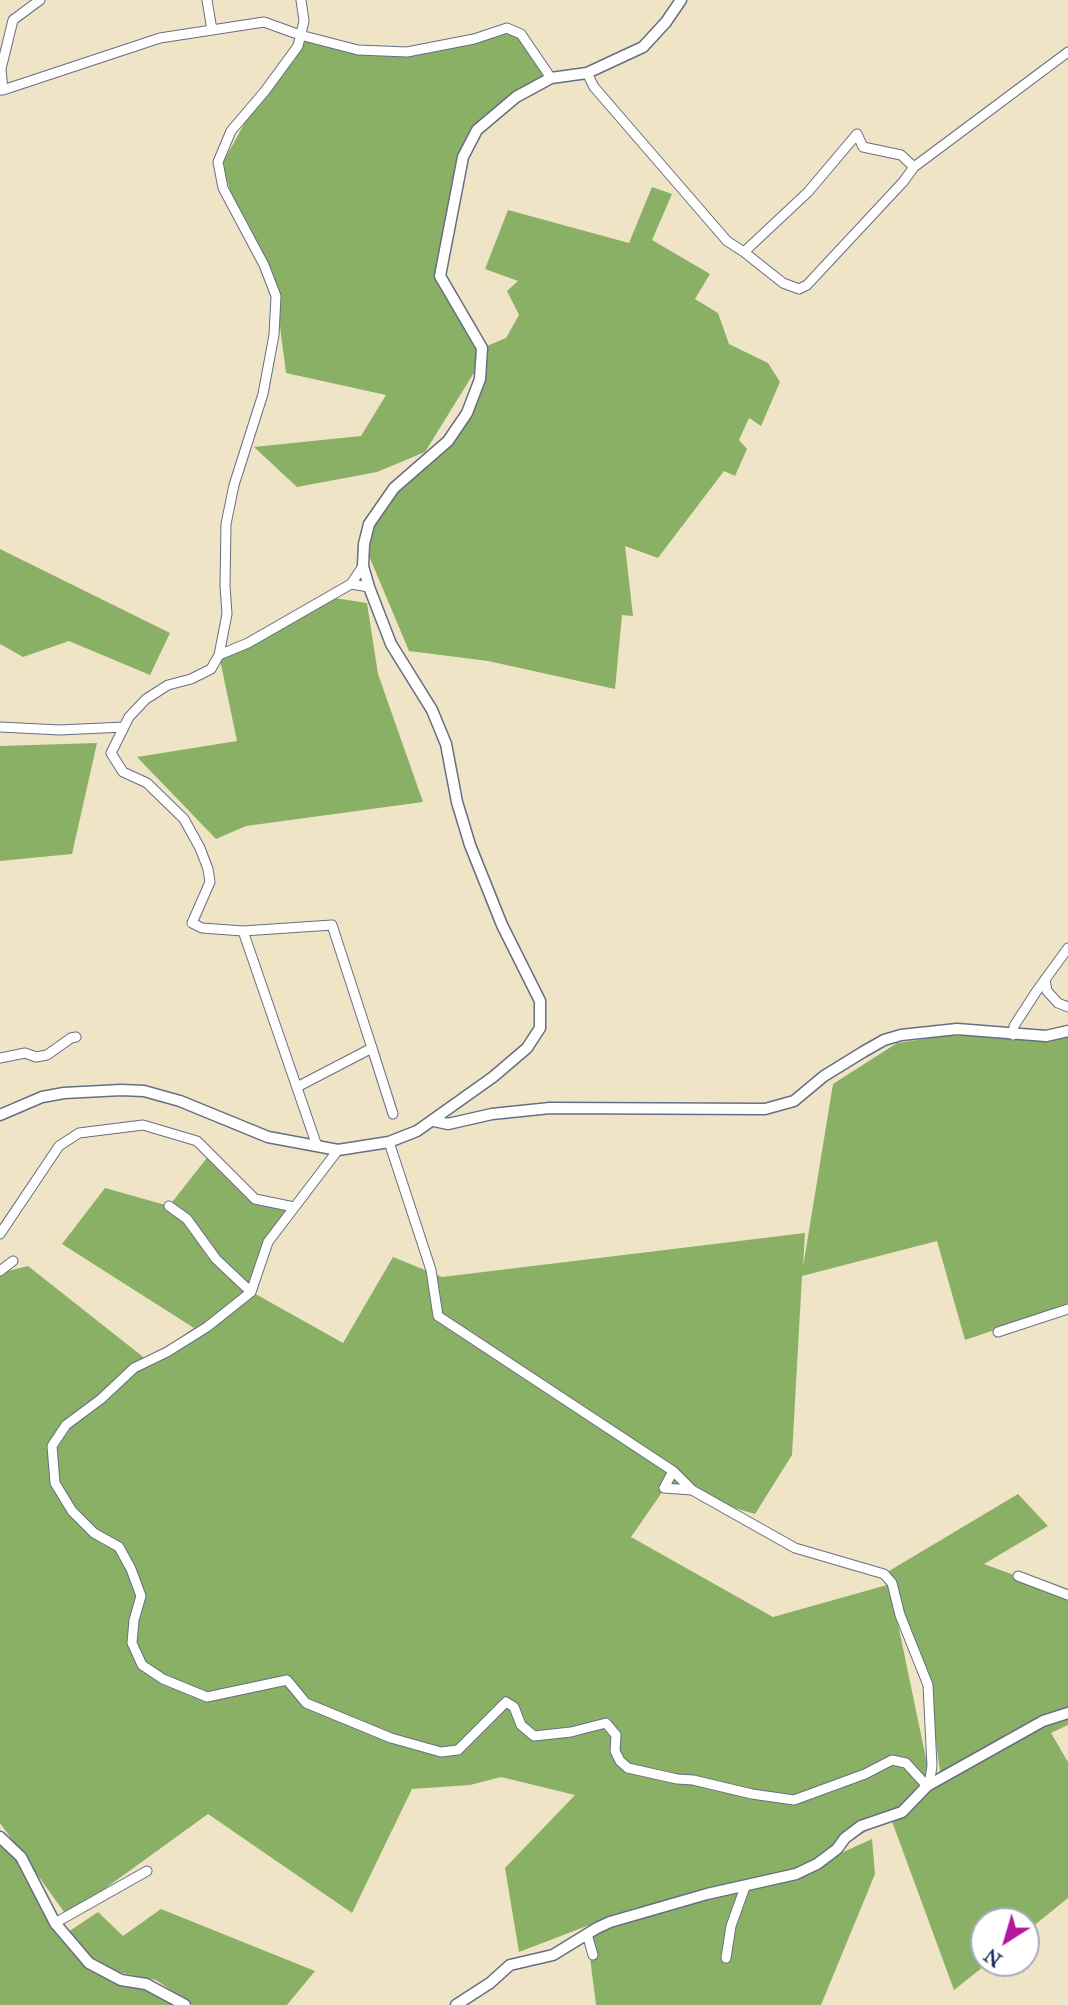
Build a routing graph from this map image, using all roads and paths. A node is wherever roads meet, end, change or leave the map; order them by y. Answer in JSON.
{"nodes":[{"id":1,"x":40,"y":0,"type":"edge"},
{"id":2,"x":207,"y":0,"type":"edge"},
{"id":3,"x":301,"y":0,"type":"edge"},
{"id":4,"x":681,"y":0,"type":"edge"},
{"id":5,"x":212,"y":30,"type":"junction"},
{"id":6,"x":300,"y":35,"type":"junction"},
{"id":7,"x":1068,"y":52,"type":"edge"},
{"id":8,"x":587,"y":73,"type":"junction"},
{"id":9,"x":551,"y":78,"type":"junction"},
{"id":10,"x":1,"y":90,"type":"edge"},
{"id":11,"x":914,"y":167,"type":"junction"},
{"id":12,"x":744,"y":252,"type":"junction"},
{"id":13,"x":363,"y":566,"type":"junction"},
{"id":14,"x":351,"y":584,"type":"junction"},
{"id":15,"x":369,"y":587,"type":"junction"},
{"id":16,"x":219,"y":655,"type":"junction"},
{"id":17,"x":0,"y":727,"type":"edge"},
{"id":18,"x":124,"y":727,"type":"junction"},
{"id":19,"x":243,"y":931,"type":"junction"},
{"id":20,"x":1068,"y":948,"type":"edge"},
{"id":21,"x":1045,"y":979,"type":"junction"},
{"id":22,"x":1068,"y":1007,"type":"edge"},
{"id":23,"x":1068,"y":1031,"type":"edge"},
{"id":24,"x":1013,"y":1035,"type":"junction"},
{"id":25,"x":76,"y":1037,"type":"dead end"},
{"id":26,"x":372,"y":1048,"type":"junction"},
{"id":27,"x":0,"y":1058,"type":"edge"},
{"id":28,"x":297,"y":1087,"type":"junction"},
{"id":29,"x":393,"y":1114,"type":"dead end"},
{"id":30,"x":0,"y":1115,"type":"edge"},
{"id":31,"x":434,"y":1121,"type":"junction"},
{"id":32,"x":389,"y":1142,"type":"junction"},
{"id":33,"x":317,"y":1146,"type":"junction"},
{"id":34,"x":338,"y":1150,"type":"junction"},
{"id":35,"x":169,"y":1206,"type":"dead end"},
{"id":36,"x":294,"y":1207,"type":"junction"},
{"id":37,"x":0,"y":1234,"type":"edge"},
{"id":38,"x":13,"y":1261,"type":"dead end"},
{"id":39,"x":0,"y":1271,"type":"edge"},
{"id":40,"x":251,"y":1292,"type":"junction"},
{"id":41,"x":1068,"y":1308,"type":"edge"},
{"id":42,"x":998,"y":1332,"type":"dead end"},
{"id":43,"x":673,"y":1471,"type":"junction"},
{"id":44,"x":692,"y":1490,"type":"junction"},
{"id":45,"x":1018,"y":1576,"type":"dead end"},
{"id":46,"x":1068,"y":1595,"type":"edge"},
{"id":47,"x":1068,"y":1713,"type":"edge"},
{"id":48,"x":928,"y":1786,"type":"junction"},
{"id":49,"x":0,"y":1837,"type":"edge"},
{"id":50,"x":147,"y":1871,"type":"dead end"},
{"id":51,"x":745,"y":1887,"type":"junction"},
{"id":52,"x":55,"y":1923,"type":"junction"},
{"id":53,"x":587,"y":1934,"type":"junction"},
{"id":54,"x":593,"y":1955,"type":"dead end"},
{"id":55,"x":726,"y":1958,"type":"dead end"},
{"id":56,"x":185,"y":2005,"type":"edge"},
{"id":57,"x":456,"y":2005,"type":"edge"}],
"edges":[{"from":1,"to":10,"type":"street"},
{"from":2,"to":5,"type":"street"},
{"from":3,"to":6,"type":"street"},
{"from":4,"to":8,"type":"street"},
{"from":5,"to":6,"type":"street"},
{"from":5,"to":10,"type":"street"},
{"from":6,"to":9,"type":"street"},
{"from":6,"to":16,"type":"street"},
{"from":7,"to":11,"type":"street"},
{"from":8,"to":9,"type":"street"},
{"from":8,"to":12,"type":"street"},
{"from":9,"to":13,"type":"street"},
{"from":11,"to":12,"type":"street"},
{"from":11,"to":12,"type":"street"},
{"from":13,"to":14,"type":"street"},
{"from":13,"to":15,"type":"street"},
{"from":14,"to":15,"type":"street"},
{"from":14,"to":16,"type":"street"},
{"from":15,"to":31,"type":"street"},
{"from":16,"to":18,"type":"street"},
{"from":17,"to":18,"type":"street"},
{"from":18,"to":19,"type":"street"},
{"from":19,"to":26,"type":"street"},
{"from":19,"to":28,"type":"street"},
{"from":20,"to":21,"type":"street"},
{"from":21,"to":22,"type":"street"},
{"from":21,"to":24,"type":"street"},
{"from":23,"to":24,"type":"street"},
{"from":24,"to":31,"type":"street"},
{"from":25,"to":27,"type":"street"},
{"from":26,"to":28,"type":"street"},
{"from":26,"to":29,"type":"street"},
{"from":28,"to":33,"type":"street"},
{"from":30,"to":33,"type":"street"},
{"from":31,"to":32,"type":"street"},
{"from":32,"to":34,"type":"street"},
{"from":32,"to":43,"type":"street"},
{"from":33,"to":34,"type":"street"},
{"from":34,"to":36,"type":"street"},
{"from":35,"to":40,"type":"street"},
{"from":36,"to":37,"type":"street"},
{"from":36,"to":40,"type":"street"},
{"from":38,"to":39,"type":"street"},
{"from":40,"to":48,"type":"street"},
{"from":41,"to":42,"type":"street"},
{"from":43,"to":44,"type":"street"},
{"from":43,"to":44,"type":"street"},
{"from":44,"to":48,"type":"street"},
{"from":45,"to":46,"type":"street"},
{"from":47,"to":48,"type":"street"},
{"from":48,"to":51,"type":"street"},
{"from":49,"to":52,"type":"street"},
{"from":50,"to":52,"type":"street"},
{"from":51,"to":53,"type":"street"},
{"from":51,"to":55,"type":"street"},
{"from":52,"to":56,"type":"street"},
{"from":53,"to":54,"type":"street"},
{"from":53,"to":57,"type":"street"}]}
